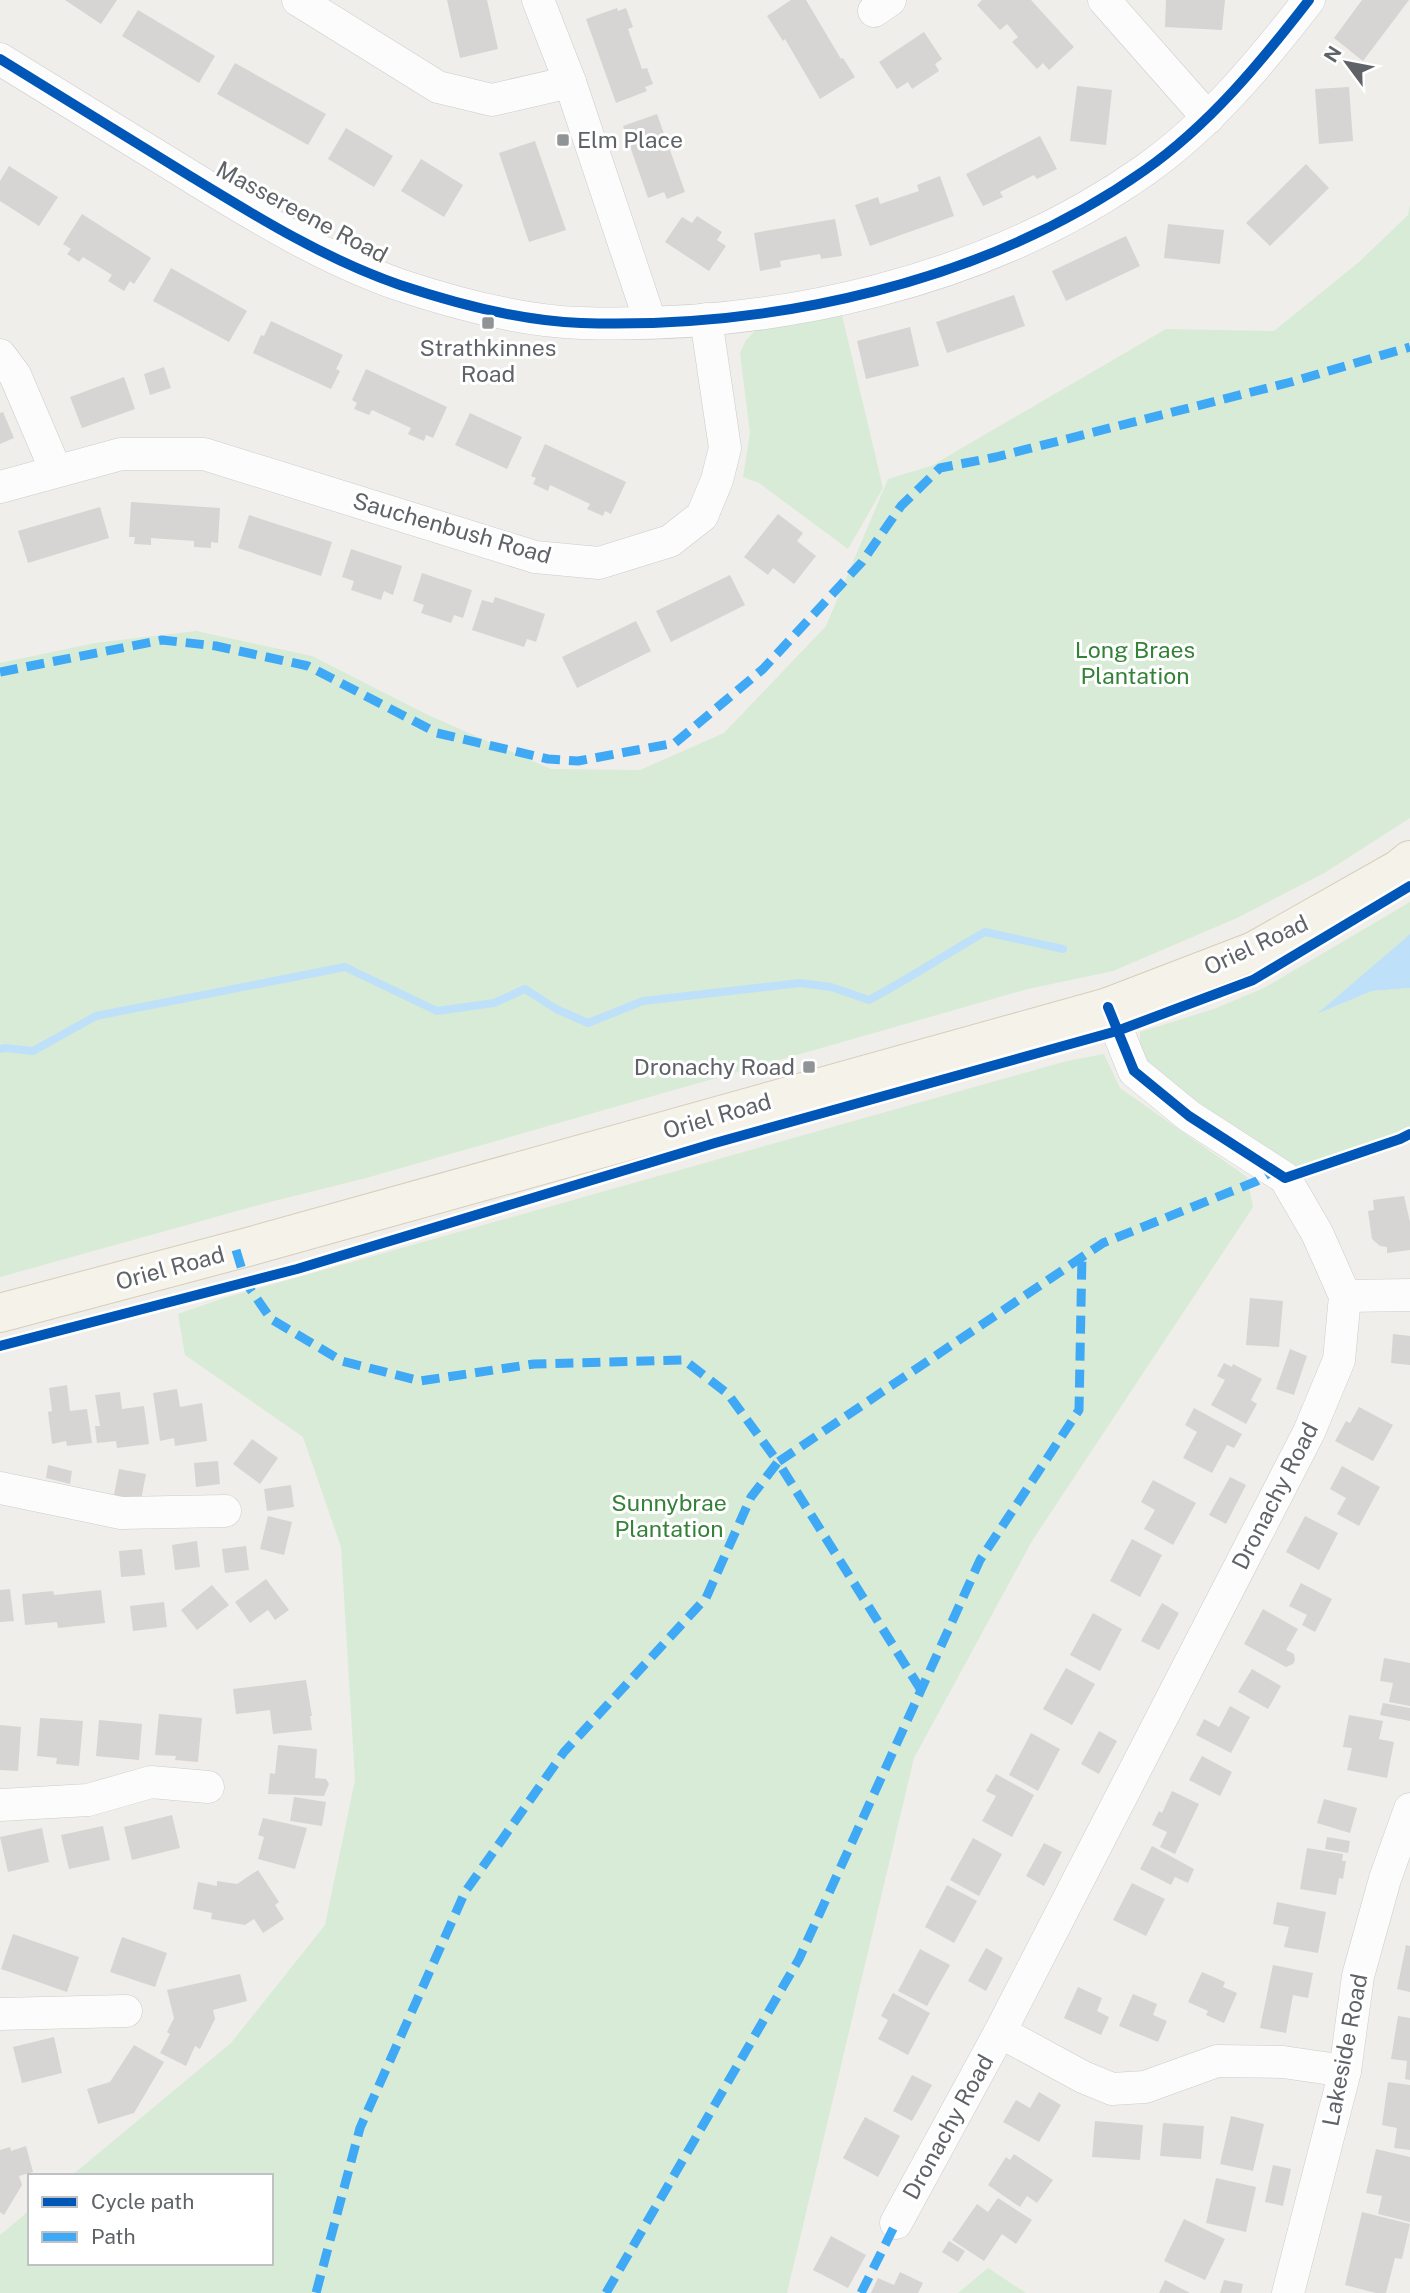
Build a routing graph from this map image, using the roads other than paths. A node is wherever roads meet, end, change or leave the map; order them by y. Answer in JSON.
{"nodes":[{"id":1,"x":298,"y":0,"type":"edge"},
{"id":2,"x":538,"y":0,"type":"edge"},
{"id":3,"x":1104,"y":0,"type":"edge"},
{"id":4,"x":1309,"y":0,"type":"edge"},
{"id":5,"x":0,"y":59,"type":"edge"},
{"id":6,"x":570,"y":82,"type":"junction"},
{"id":7,"x":1208,"y":118,"type":"junction"},
{"id":8,"x":706,"y":319,"type":"junction"},
{"id":9,"x":650,"y":321,"type":"junction"},
{"id":10,"x":0,"y":355,"type":"edge"},
{"id":11,"x":56,"y":471,"type":"junction"},
{"id":12,"x":0,"y":488,"type":"edge"},
{"id":13,"x":1410,"y":860,"type":"edge"},
{"id":14,"x":1108,"y":1007,"type":"junction"},
{"id":15,"x":1345,"y":1296,"type":"junction"},
{"id":16,"x":1410,"y":1296,"type":"edge"},
{"id":17,"x":0,"y":1313,"type":"edge"},
{"id":18,"x":0,"y":1488,"type":"edge"},
{"id":19,"x":226,"y":1511,"type":"dead end"},
{"id":20,"x":208,"y":1787,"type":"dead end"},
{"id":21,"x":0,"y":1805,"type":"edge"},
{"id":22,"x":1410,"y":1810,"type":"edge"},
{"id":23,"x":126,"y":2011,"type":"dead end"},
{"id":24,"x":0,"y":2014,"type":"edge"},
{"id":25,"x":1000,"y":2032,"type":"junction"},
{"id":26,"x":1345,"y":2071,"type":"junction"},
{"id":27,"x":896,"y":2223,"type":"dead end"},
{"id":28,"x":1287,"y":2293,"type":"edge"}],
"edges":[{"from":1,"to":6,"type":"street"},
{"from":2,"to":6,"type":"street"},
{"from":3,"to":7,"type":"street"},
{"from":4,"to":7,"type":"street","name":"Massereene Road"},
{"from":5,"to":9,"type":"street","name":"Massereene Road"},
{"from":6,"to":9,"type":"street"},
{"from":7,"to":8,"type":"street","name":"Massereene Road"},
{"from":8,"to":9,"type":"street","name":"Massereene Road"},
{"from":8,"to":11,"type":"street","name":"Sauchenbush Road"},
{"from":10,"to":11,"type":"street"},
{"from":11,"to":12,"type":"street","name":"Sauchenbush Road"},
{"from":13,"to":14,"type":"main road","name":"Oriel Road"},
{"from":14,"to":15,"type":"street","name":"Dronachy Road"},
{"from":14,"to":17,"type":"main road","name":"Oriel Road"},
{"from":15,"to":16,"type":"street"},
{"from":15,"to":25,"type":"street","name":"Dronachy Road"},
{"from":18,"to":19,"type":"street"},
{"from":20,"to":21,"type":"street"},
{"from":22,"to":26,"type":"street","name":"Lakeside Road"},
{"from":23,"to":24,"type":"street"},
{"from":25,"to":26,"type":"street","name":"Dronachy Road"},
{"from":25,"to":27,"type":"street","name":"Dronachy Road"},
{"from":26,"to":28,"type":"street","name":"Lakeside Road"}]}
